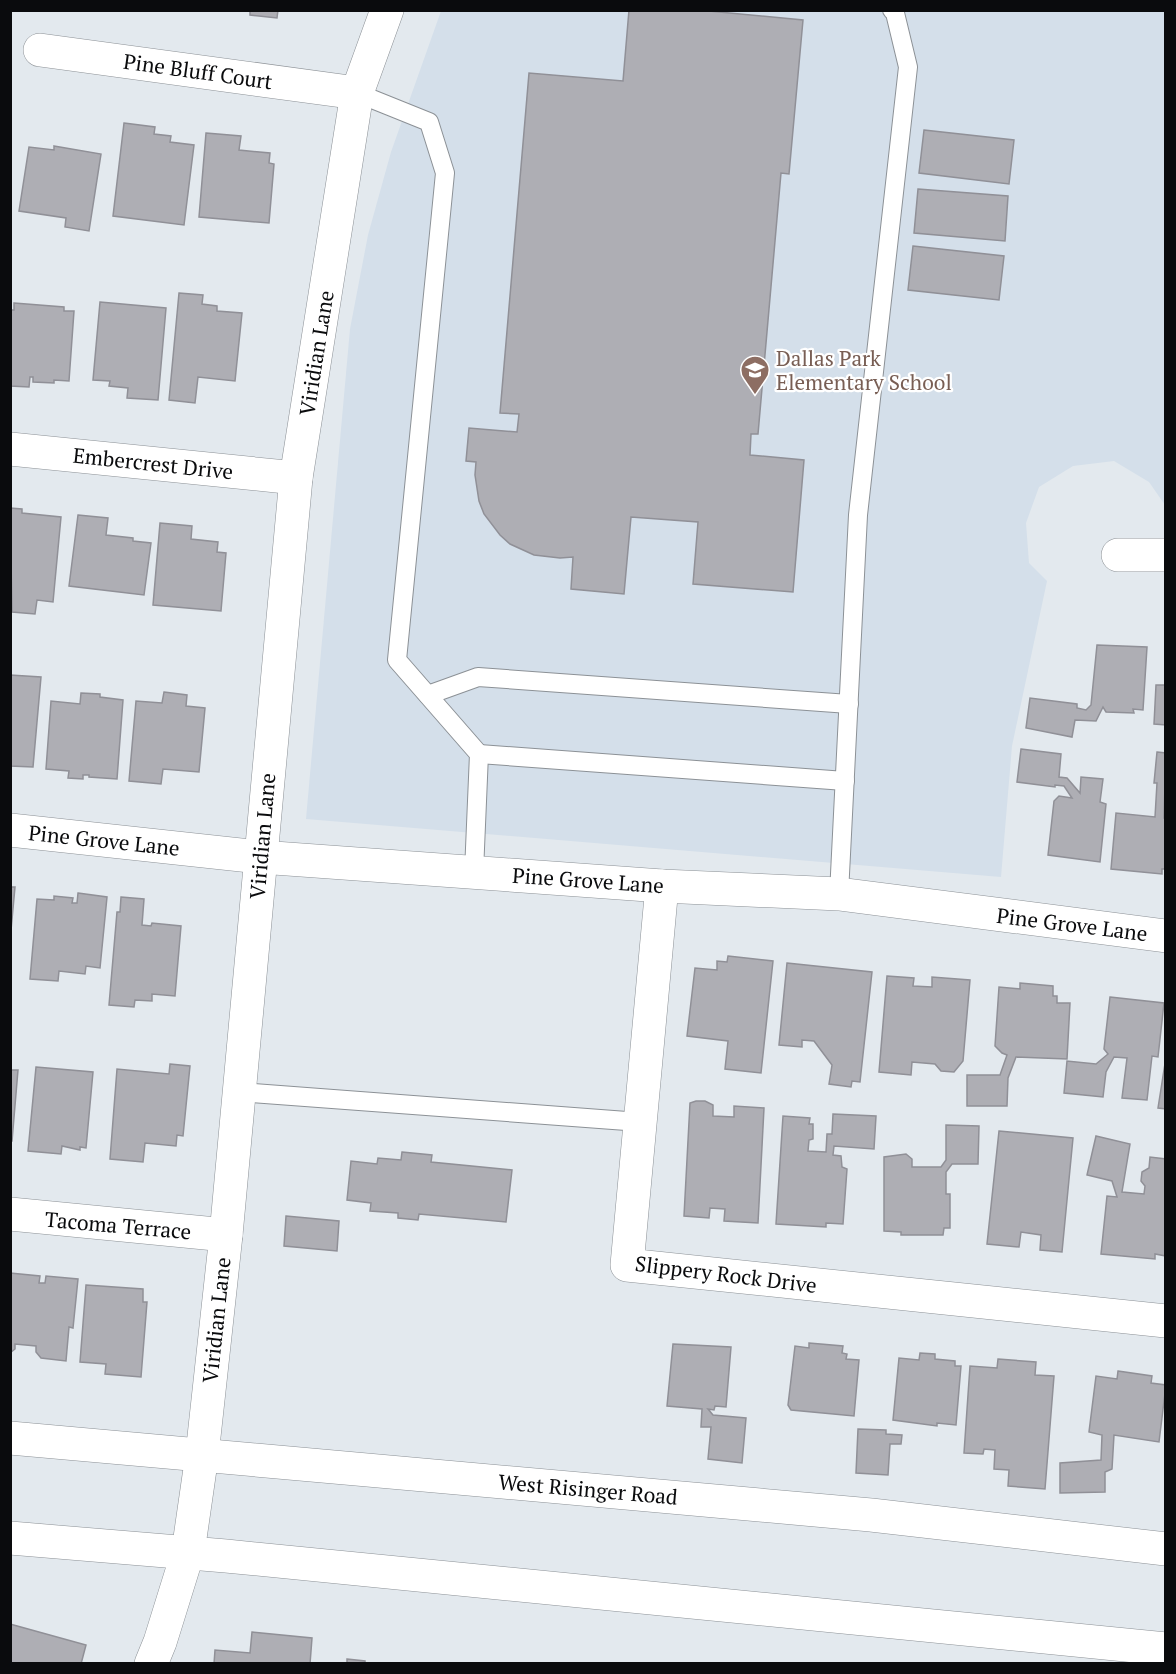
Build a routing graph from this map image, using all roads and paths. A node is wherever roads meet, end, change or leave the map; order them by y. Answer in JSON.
{"nodes":[{"id":1,"x":387,"y":10,"type":"edge"},
{"id":2,"x":892,"y":10,"type":"edge"},
{"id":3,"x":40,"y":50,"type":"dead end"},
{"id":4,"x":357,"y":93,"type":"junction"},
{"id":5,"x":10,"y":449,"type":"edge"},
{"id":6,"x":296,"y":478,"type":"junction"},
{"id":7,"x":1118,"y":555,"type":"dead end"},
{"id":8,"x":1166,"y":555,"type":"edge"},
{"id":9,"x":428,"y":695,"type":"junction"},
{"id":10,"x":849,"y":704,"type":"junction"},
{"id":11,"x":479,"y":754,"type":"junction"},
{"id":12,"x":845,"y":781,"type":"junction"},
{"id":13,"x":10,"y":830,"type":"edge"},
{"id":14,"x":260,"y":857,"type":"junction"},
{"id":15,"x":474,"y":872,"type":"junction"},
{"id":16,"x":662,"y":886,"type":"junction"},
{"id":17,"x":839,"y":894,"type":"junction"},
{"id":18,"x":1166,"y":936,"type":"edge"},
{"id":19,"x":239,"y":1092,"type":"junction"},
{"id":20,"x":640,"y":1122,"type":"junction"},
{"id":21,"x":10,"y":1215,"type":"edge"},
{"id":22,"x":226,"y":1234,"type":"junction"},
{"id":23,"x":1166,"y":1321,"type":"edge"},
{"id":24,"x":10,"y":1438,"type":"edge"},
{"id":25,"x":201,"y":1455,"type":"junction"},
{"id":26,"x":10,"y":1538,"type":"edge"},
{"id":27,"x":1166,"y":1549,"type":"edge"},
{"id":28,"x":188,"y":1552,"type":"junction"},
{"id":29,"x":1166,"y":1648,"type":"edge"},
{"id":30,"x":151,"y":1664,"type":"edge"}],
"edges":[{"from":1,"to":4,"type":"street","name":"Viridian Lane"},
{"from":2,"to":10,"type":"lane"},
{"from":3,"to":4,"type":"street","name":"Pine Bluff Court"},
{"from":4,"to":6,"type":"street","name":"Viridian Lane"},
{"from":4,"to":9,"type":"lane"},
{"from":5,"to":6,"type":"street","name":"Embercrest Drive"},
{"from":6,"to":14,"type":"street","name":"Viridian Lane"},
{"from":7,"to":8,"type":"street"},
{"from":9,"to":10,"type":"lane"},
{"from":9,"to":11,"type":"lane"},
{"from":10,"to":12,"type":"lane"},
{"from":11,"to":12,"type":"lane"},
{"from":11,"to":15,"type":"lane"},
{"from":12,"to":17,"type":"lane"},
{"from":13,"to":14,"type":"street","name":"Pine Grove Lane"},
{"from":14,"to":15,"type":"street","name":"Pine Grove Lane"},
{"from":14,"to":19,"type":"street","name":"Viridian Lane"},
{"from":15,"to":16,"type":"street","name":"Pine Grove Lane"},
{"from":16,"to":17,"type":"street","name":"Pine Grove Lane"},
{"from":16,"to":20,"type":"street","name":"Slippery Rock Drive"},
{"from":17,"to":18,"type":"street","name":"Pine Grove Lane"},
{"from":19,"to":20,"type":"lane"},
{"from":19,"to":22,"type":"street","name":"Viridian Lane"},
{"from":20,"to":23,"type":"street","name":"Slippery Rock Drive"},
{"from":21,"to":22,"type":"street","name":"Tacoma Terrace"},
{"from":22,"to":25,"type":"street","name":"Viridian Lane"},
{"from":24,"to":25,"type":"street","name":"West Risinger Road"},
{"from":25,"to":27,"type":"street","name":"West Risinger Road"},
{"from":25,"to":28,"type":"street","name":"Viridian Lane"},
{"from":26,"to":28,"type":"street"},
{"from":28,"to":29,"type":"street"},
{"from":28,"to":30,"type":"street","name":"Viridian Lane"}]}
